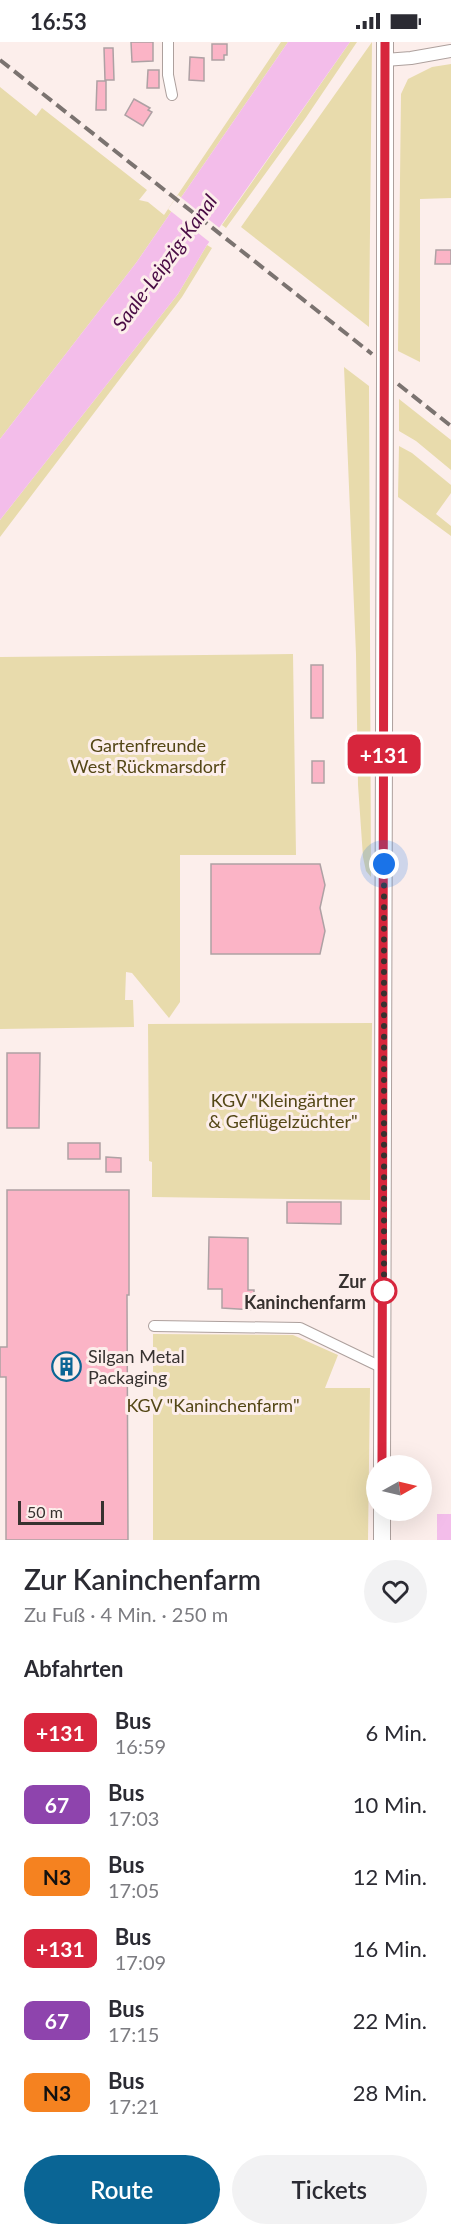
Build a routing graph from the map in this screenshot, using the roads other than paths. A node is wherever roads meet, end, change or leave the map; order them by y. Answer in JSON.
{"nodes":[{"id":1,"x":168,"y":42,"type":"edge"},
{"id":2,"x":386,"y":42,"type":"edge"},
{"id":3,"x":451,"y":51,"type":"edge"},
{"id":4,"x":385,"y":60,"type":"junction"},
{"id":5,"x":172,"y":95,"type":"dead end"},
{"id":6,"x":154,"y":1326,"type":"dead end"},
{"id":7,"x":383,"y":1368,"type":"junction"},
{"id":8,"x":382,"y":1455,"type":"edge"},
{"id":9,"x":382,"y":1521,"type":"edge"},
{"id":10,"x":382,"y":1540,"type":"edge"}],
"edges":[{"from":1,"to":5,"type":"street"},
{"from":2,"to":4,"type":"main road"},
{"from":3,"to":4,"type":"street"},
{"from":4,"to":7,"type":"main road","bridge":true},
{"from":6,"to":7,"type":"street"},
{"from":7,"to":8,"type":"main road"},
{"from":9,"to":10,"type":"main road"}]}
